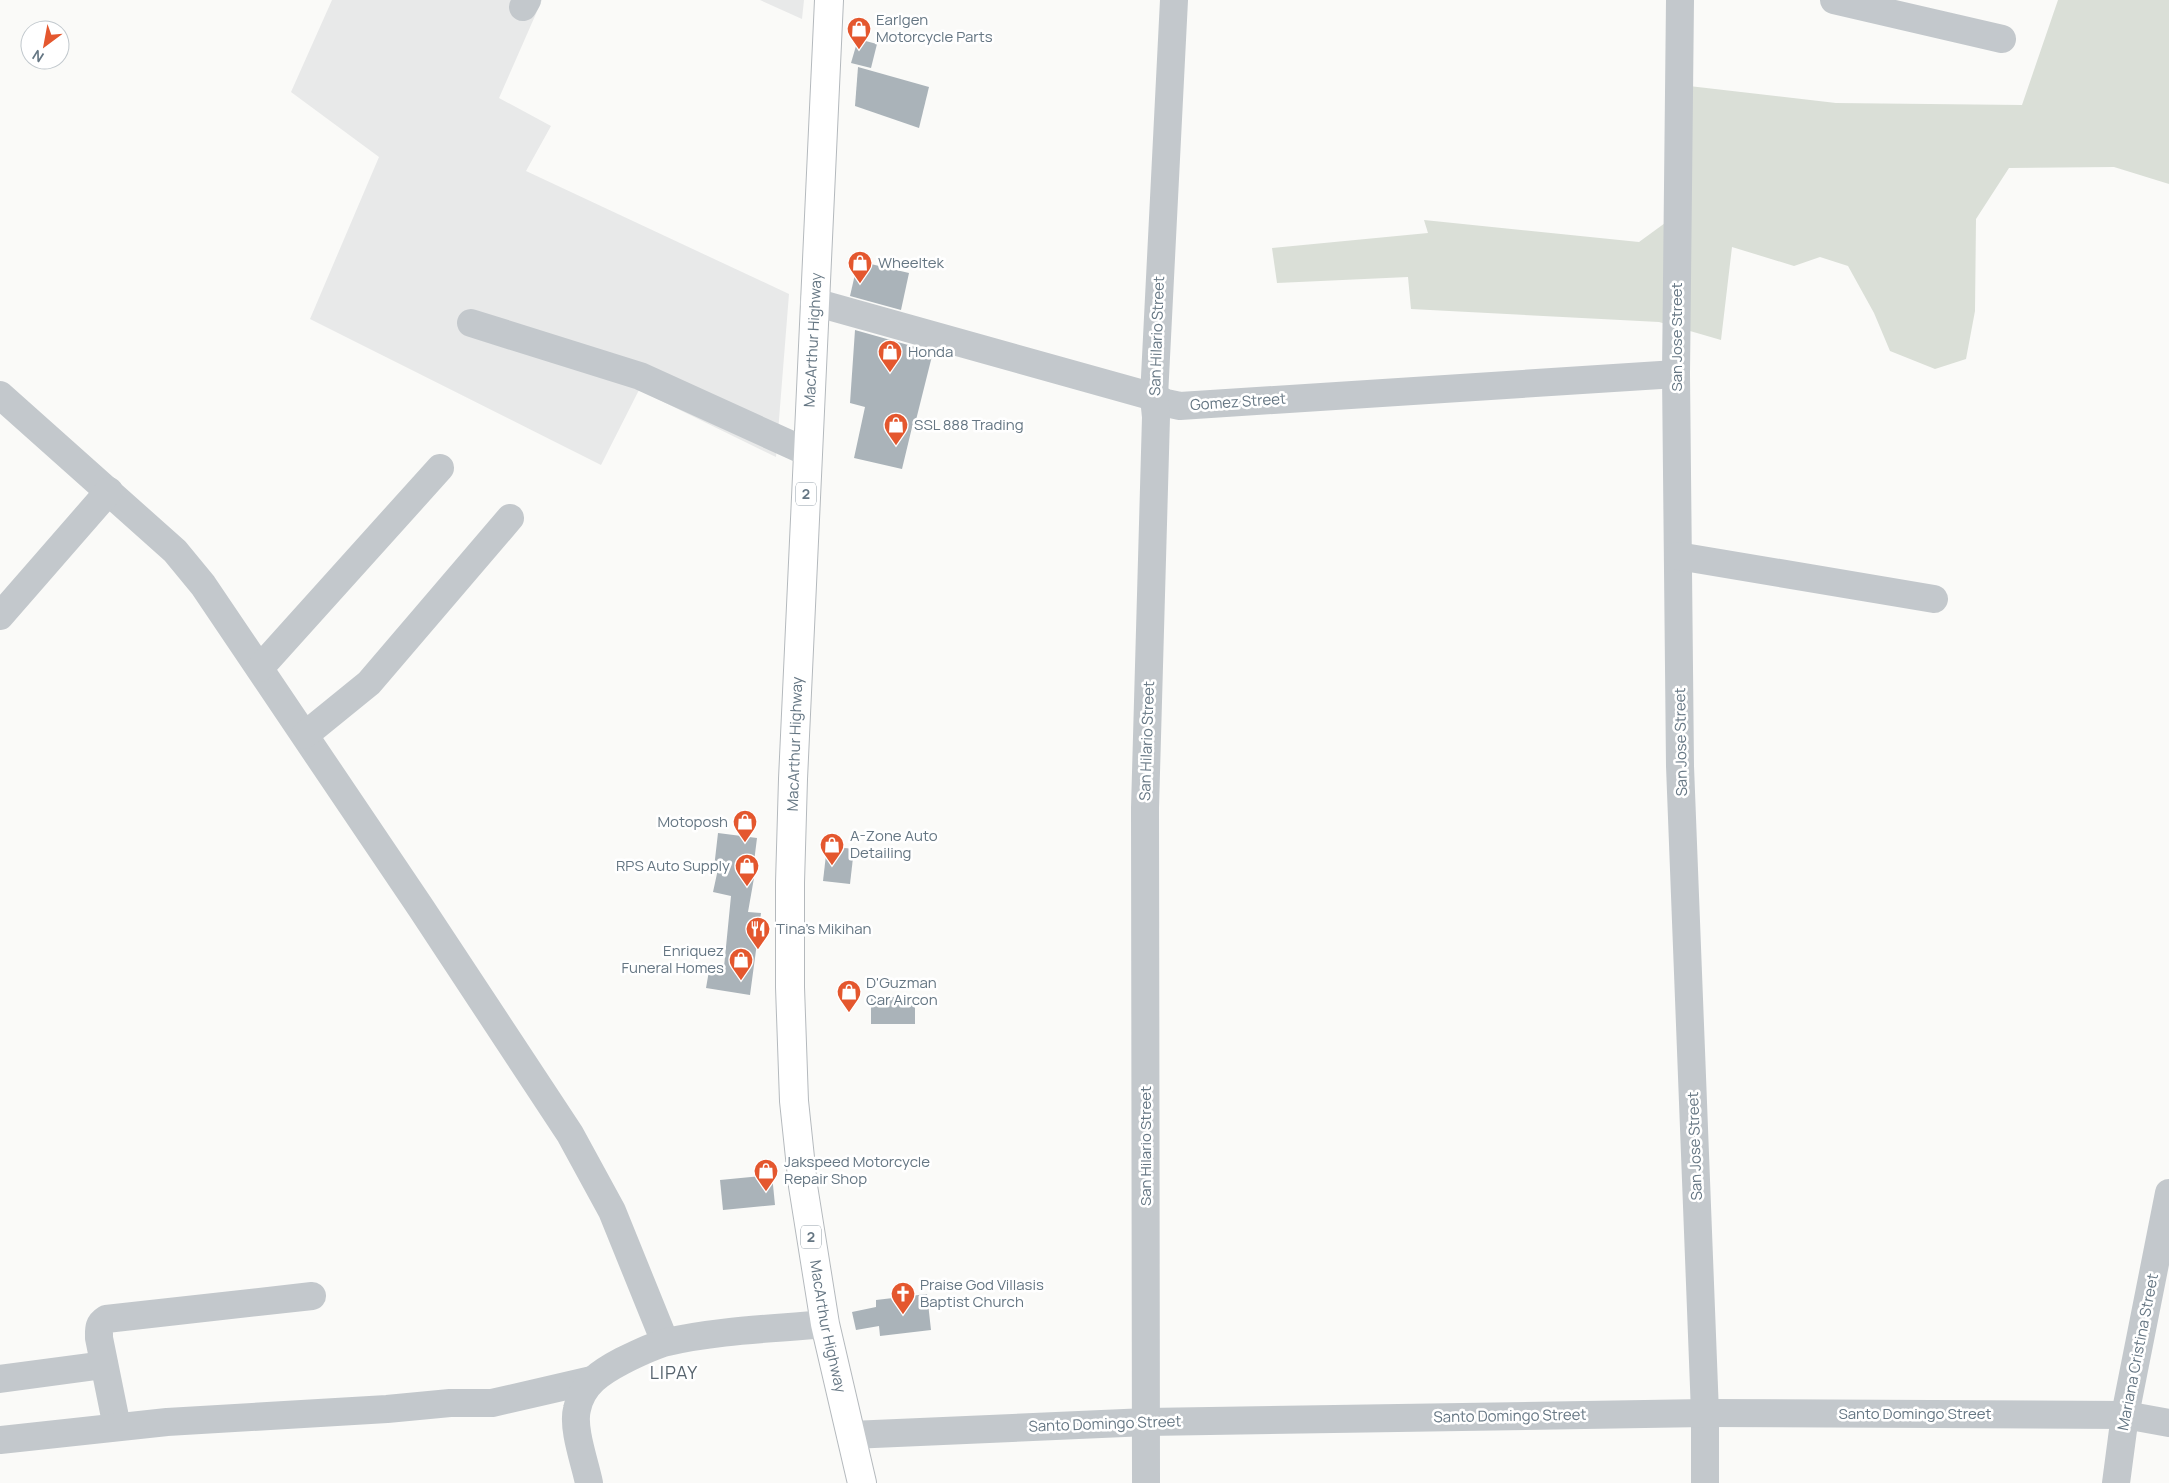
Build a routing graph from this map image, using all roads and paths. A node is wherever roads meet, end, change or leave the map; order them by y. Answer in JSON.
{"nodes":[{"id":1,"x":829,"y":0,"type":"edge"},
{"id":2,"x":1174,"y":0,"type":"edge"},
{"id":3,"x":1680,"y":0,"type":"edge"},
{"id":4,"x":1834,"y":0,"type":"edge"},
{"id":5,"x":2002,"y":39,"type":"dead end"},
{"id":6,"x":814,"y":302,"type":"junction"},
{"id":7,"x":470,"y":323,"type":"dead end"},
{"id":8,"x":1676,"y":374,"type":"junction"},
{"id":9,"x":0,"y":395,"type":"edge"},
{"id":10,"x":1154,"y":397,"type":"junction"},
{"id":11,"x":808,"y":452,"type":"junction"},
{"id":12,"x":440,"y":468,"type":"dead end"},
{"id":13,"x":109,"y":491,"type":"junction"},
{"id":14,"x":510,"y":518,"type":"dead end"},
{"id":15,"x":1678,"y":556,"type":"junction"},
{"id":16,"x":1934,"y":599,"type":"dead end"},
{"id":17,"x":0,"y":616,"type":"edge"},
{"id":18,"x":260,"y":668,"type":"junction"},
{"id":19,"x":304,"y":736,"type":"junction"},
{"id":20,"x":2169,"y":1193,"type":"edge"},
{"id":21,"x":312,"y":1296,"type":"dead end"},
{"id":22,"x":825,"y":1324,"type":"junction"},
{"id":23,"x":665,"y":1342,"type":"junction"},
{"id":24,"x":104,"y":1365,"type":"junction"},
{"id":25,"x":0,"y":1379,"type":"edge"},
{"id":26,"x":592,"y":1380,"type":"junction"},
{"id":27,"x":1705,"y":1413,"type":"junction"},
{"id":28,"x":2125,"y":1415,"type":"junction"},
{"id":29,"x":1147,"y":1422,"type":"junction"},
{"id":30,"x":2169,"y":1422,"type":"edge"},
{"id":31,"x":117,"y":1426,"type":"junction"},
{"id":32,"x":851,"y":1435,"type":"junction"},
{"id":33,"x":0,"y":1440,"type":"edge"},
{"id":34,"x":589,"y":1483,"type":"edge"},
{"id":35,"x":862,"y":1483,"type":"edge"},
{"id":36,"x":1146,"y":1483,"type":"edge"},
{"id":37,"x":1705,"y":1483,"type":"edge"},
{"id":38,"x":2116,"y":1483,"type":"edge"}],
"edges":[{"from":1,"to":6,"type":"highway","name":"MacArthur Highway","number":"2"},
{"from":2,"to":10,"type":"street","name":"San Hilario Street"},
{"from":3,"to":8,"type":"street","name":"San Jose Street"},
{"from":4,"to":5,"type":"street"},
{"from":6,"to":10,"type":"street","name":"Gomez Street"},
{"from":6,"to":11,"type":"highway","name":"MacArthur Highway","number":"2"},
{"from":7,"to":11,"type":"street"},
{"from":8,"to":10,"type":"street","name":"Gomez Street"},
{"from":8,"to":15,"type":"street","name":"San Jose Street"},
{"from":9,"to":13,"type":"street"},
{"from":10,"to":29,"type":"street","name":"San Hilario Street"},
{"from":11,"to":22,"type":"highway","name":"MacArthur Highway","number":"2"},
{"from":12,"to":18,"type":"street"},
{"from":13,"to":17,"type":"street"},
{"from":13,"to":18,"type":"street"},
{"from":14,"to":19,"type":"street"},
{"from":15,"to":16,"type":"street"},
{"from":15,"to":27,"type":"street","name":"San Jose Street"},
{"from":18,"to":19,"type":"street"},
{"from":19,"to":23,"type":"street"},
{"from":20,"to":28,"type":"street","name":"Mariana Cristina Street"},
{"from":21,"to":24,"type":"street"},
{"from":22,"to":23,"type":"street"},
{"from":22,"to":32,"type":"highway","name":"MacArthur Highway","number":"2"},
{"from":23,"to":26,"type":"street"},
{"from":24,"to":25,"type":"street"},
{"from":24,"to":31,"type":"street"},
{"from":26,"to":31,"type":"street"},
{"from":26,"to":34,"type":"street"},
{"from":27,"to":28,"type":"street","name":"Santo Domingo Street"},
{"from":27,"to":29,"type":"street","name":"Santo Domingo Street"},
{"from":27,"to":37,"type":"street","name":"San Jose Street"},
{"from":28,"to":30,"type":"street","name":"Santo Domingo Street"},
{"from":28,"to":38,"type":"street","name":"Mariana Cristina Street"},
{"from":29,"to":32,"type":"street","name":"Santo Domingo Street"},
{"from":29,"to":36,"type":"street","name":"San Hilario Street"},
{"from":31,"to":33,"type":"street"},
{"from":32,"to":35,"type":"highway","name":"MacArthur Highway","number":"2"}]}
